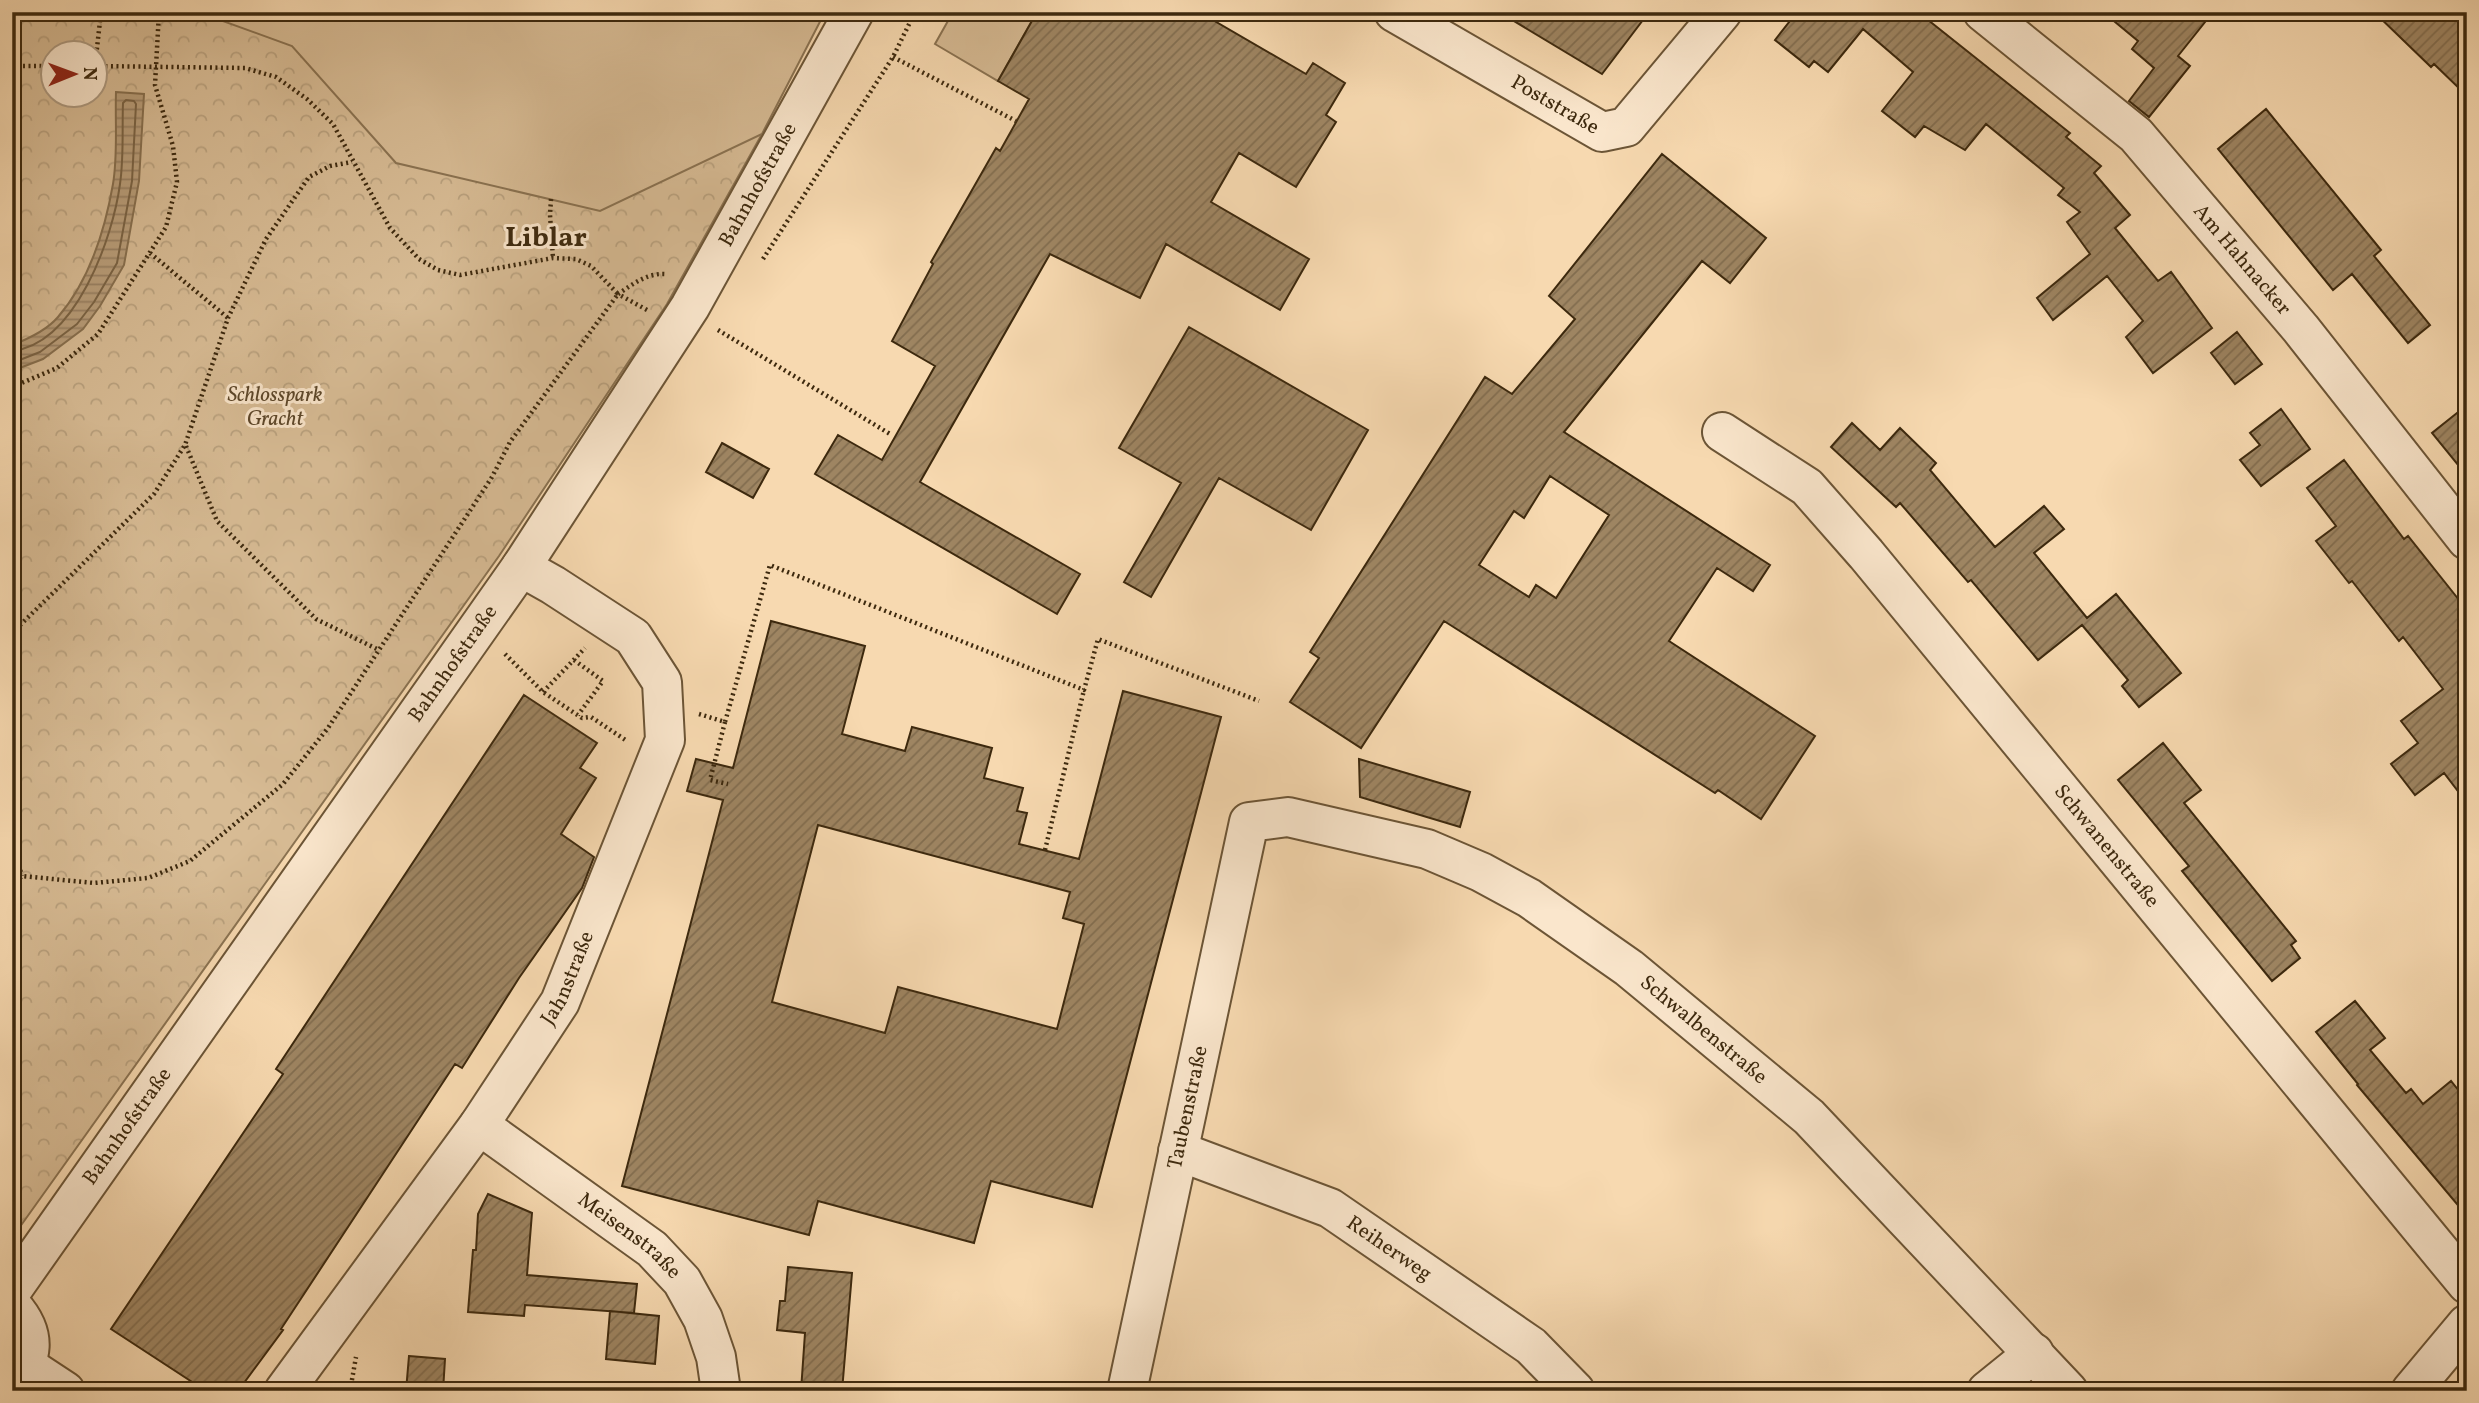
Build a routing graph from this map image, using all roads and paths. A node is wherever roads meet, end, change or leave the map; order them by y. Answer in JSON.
{"nodes":[{"id":1,"x":101,"y":12,"type":"edge"},
{"id":2,"x":159,"y":12,"type":"edge"},
{"id":3,"x":854,"y":12,"type":"edge"},
{"id":4,"x":915,"y":12,"type":"edge"},
{"id":5,"x":1394,"y":12,"type":"edge"},
{"id":6,"x":1723,"y":12,"type":"edge"},
{"id":7,"x":1983,"y":12,"type":"edge"},
{"id":8,"x":98,"y":38,"type":"edge"},
{"id":9,"x":893,"y":57,"type":"junction"},
{"id":10,"x":12,"y":66,"type":"edge"},
{"id":11,"x":38,"y":66,"type":"edge"},
{"id":12,"x":108,"y":66,"type":"edge"},
{"id":13,"x":155,"y":67,"type":"junction"},
{"id":14,"x":1017,"y":121,"type":"dead end"},
{"id":15,"x":352,"y":162,"type":"junction"},
{"id":16,"x":551,"y":199,"type":"dead end"},
{"id":17,"x":150,"y":253,"type":"junction"},
{"id":18,"x":553,"y":258,"type":"junction"},
{"id":19,"x":762,"y":260,"type":"dead end"},
{"id":20,"x":618,"y":294,"type":"junction"},
{"id":21,"x":640,"y":306,"type":"dead end"},
{"id":22,"x":228,"y":318,"type":"junction"},
{"id":23,"x":717,"y":329,"type":"dead end"},
{"id":24,"x":12,"y":387,"type":"edge"},
{"id":25,"x":1722,"y":432,"type":"dead end"},
{"id":26,"x":890,"y":434,"type":"dead end"},
{"id":27,"x":185,"y":445,"type":"junction"},
{"id":28,"x":2467,"y":540,"type":"edge"},
{"id":29,"x":521,"y":568,"type":"junction"},
{"id":30,"x":610,"y":622,"type":"junction"},
{"id":31,"x":12,"y":632,"type":"edge"},
{"id":32,"x":379,"y":650,"type":"junction"},
{"id":33,"x":504,"y":654,"type":"dead end"},
{"id":34,"x":574,"y":660,"type":"junction"},
{"id":35,"x":1084,"y":690,"type":"junction"},
{"id":36,"x":544,"y":692,"type":"junction"},
{"id":37,"x":1259,"y":701,"type":"dead end"},
{"id":38,"x":663,"y":708,"type":"junction"},
{"id":39,"x":578,"y":715,"type":"junction"},
{"id":40,"x":725,"y":722,"type":"junction"},
{"id":41,"x":602,"y":725,"type":"dead end"},
{"id":42,"x":728,"y":784,"type":"dead end"},
{"id":43,"x":1249,"y":822,"type":"joint"},
{"id":44,"x":12,"y":844,"type":"edge"},
{"id":45,"x":1045,"y":850,"type":"dead end"},
{"id":46,"x":22,"y":876,"type":"junction"},
{"id":47,"x":12,"y":886,"type":"edge"},
{"id":48,"x":479,"y":1125,"type":"junction"},
{"id":49,"x":1178,"y":1152,"type":"junction"},
{"id":50,"x":2467,"y":1284,"type":"edge"},
{"id":51,"x":12,"y":1290,"type":"edge"},
{"id":52,"x":12,"y":1306,"type":"edge"},
{"id":53,"x":2467,"y":1324,"type":"edge"},
{"id":54,"x":2034,"y":1353,"type":"junction"},
{"id":55,"x":20,"y":1377,"type":"edge"},
{"id":56,"x":65,"y":1391,"type":"edge"},
{"id":57,"x":284,"y":1391,"type":"edge"},
{"id":58,"x":721,"y":1391,"type":"edge"},
{"id":59,"x":1127,"y":1391,"type":"edge"},
{"id":60,"x":1575,"y":1391,"type":"edge"},
{"id":61,"x":1987,"y":1391,"type":"edge"},
{"id":62,"x":2068,"y":1391,"type":"edge"},
{"id":63,"x":2410,"y":1391,"type":"edge"}],
"edges":[{"from":1,"to":8,"type":"path"},
{"from":2,"to":13,"type":"path"},
{"from":3,"to":29,"type":"street","name":"Bahnhofstraße"},
{"from":4,"to":9,"type":"path"},
{"from":5,"to":6,"type":"street","name":"Poststraße"},
{"from":7,"to":28,"type":"street","name":"Am Hahnacker"},
{"from":9,"to":14,"type":"path"},
{"from":9,"to":19,"type":"path"},
{"from":10,"to":11,"type":"path"},
{"from":12,"to":13,"type":"path"},
{"from":13,"to":15,"type":"path"},
{"from":13,"to":17,"type":"path"},
{"from":15,"to":18,"type":"path"},
{"from":15,"to":22,"type":"path"},
{"from":16,"to":18,"type":"path"},
{"from":17,"to":22,"type":"path"},
{"from":17,"to":24,"type":"path"},
{"from":18,"to":20,"type":"path"},
{"from":20,"to":21,"type":"path"},
{"from":20,"to":32,"type":"path"},
{"from":22,"to":27,"type":"path"},
{"from":23,"to":26,"type":"path"},
{"from":25,"to":50,"type":"street","name":"Schwanenstraße"},
{"from":27,"to":31,"type":"path"},
{"from":27,"to":32,"type":"path"},
{"from":29,"to":30,"type":"street","name":"Jahnstraße"},
{"from":29,"to":51,"type":"street","name":"Bahnhofstraße"},
{"from":30,"to":34,"type":"path"},
{"from":30,"to":38,"type":"street","name":"Jahnstraße"},
{"from":32,"to":46,"type":"path"},
{"from":33,"to":36,"type":"path"},
{"from":34,"to":36,"type":"path"},
{"from":34,"to":39,"type":"path"},
{"from":35,"to":37,"type":"path"},
{"from":35,"to":40,"type":"path"},
{"from":35,"to":45,"type":"path"},
{"from":36,"to":39,"type":"path"},
{"from":38,"to":40,"type":"path"},
{"from":38,"to":48,"type":"street","name":"Jahnstraße"},
{"from":39,"to":41,"type":"path"},
{"from":40,"to":42,"type":"path"},
{"from":43,"to":49,"type":"street","name":"Taubenstraße"},
{"from":43,"to":54,"type":"street","name":"Schwalbenstraße"},
{"from":44,"to":46,"type":"path"},
{"from":46,"to":47,"type":"path"},
{"from":48,"to":57,"type":"street","name":"Jahnstraße"},
{"from":48,"to":58,"type":"street","name":"Meisenstraße"},
{"from":49,"to":59,"type":"street","name":"Taubenstraße"},
{"from":49,"to":60,"type":"street","name":"Reiherweg"},
{"from":52,"to":55,"type":"street"},
{"from":53,"to":63,"type":"street"},
{"from":54,"to":61,"type":"street"},
{"from":54,"to":62,"type":"street","name":"Schwalbenstraße"},
{"from":55,"to":56,"type":"street"}]}
